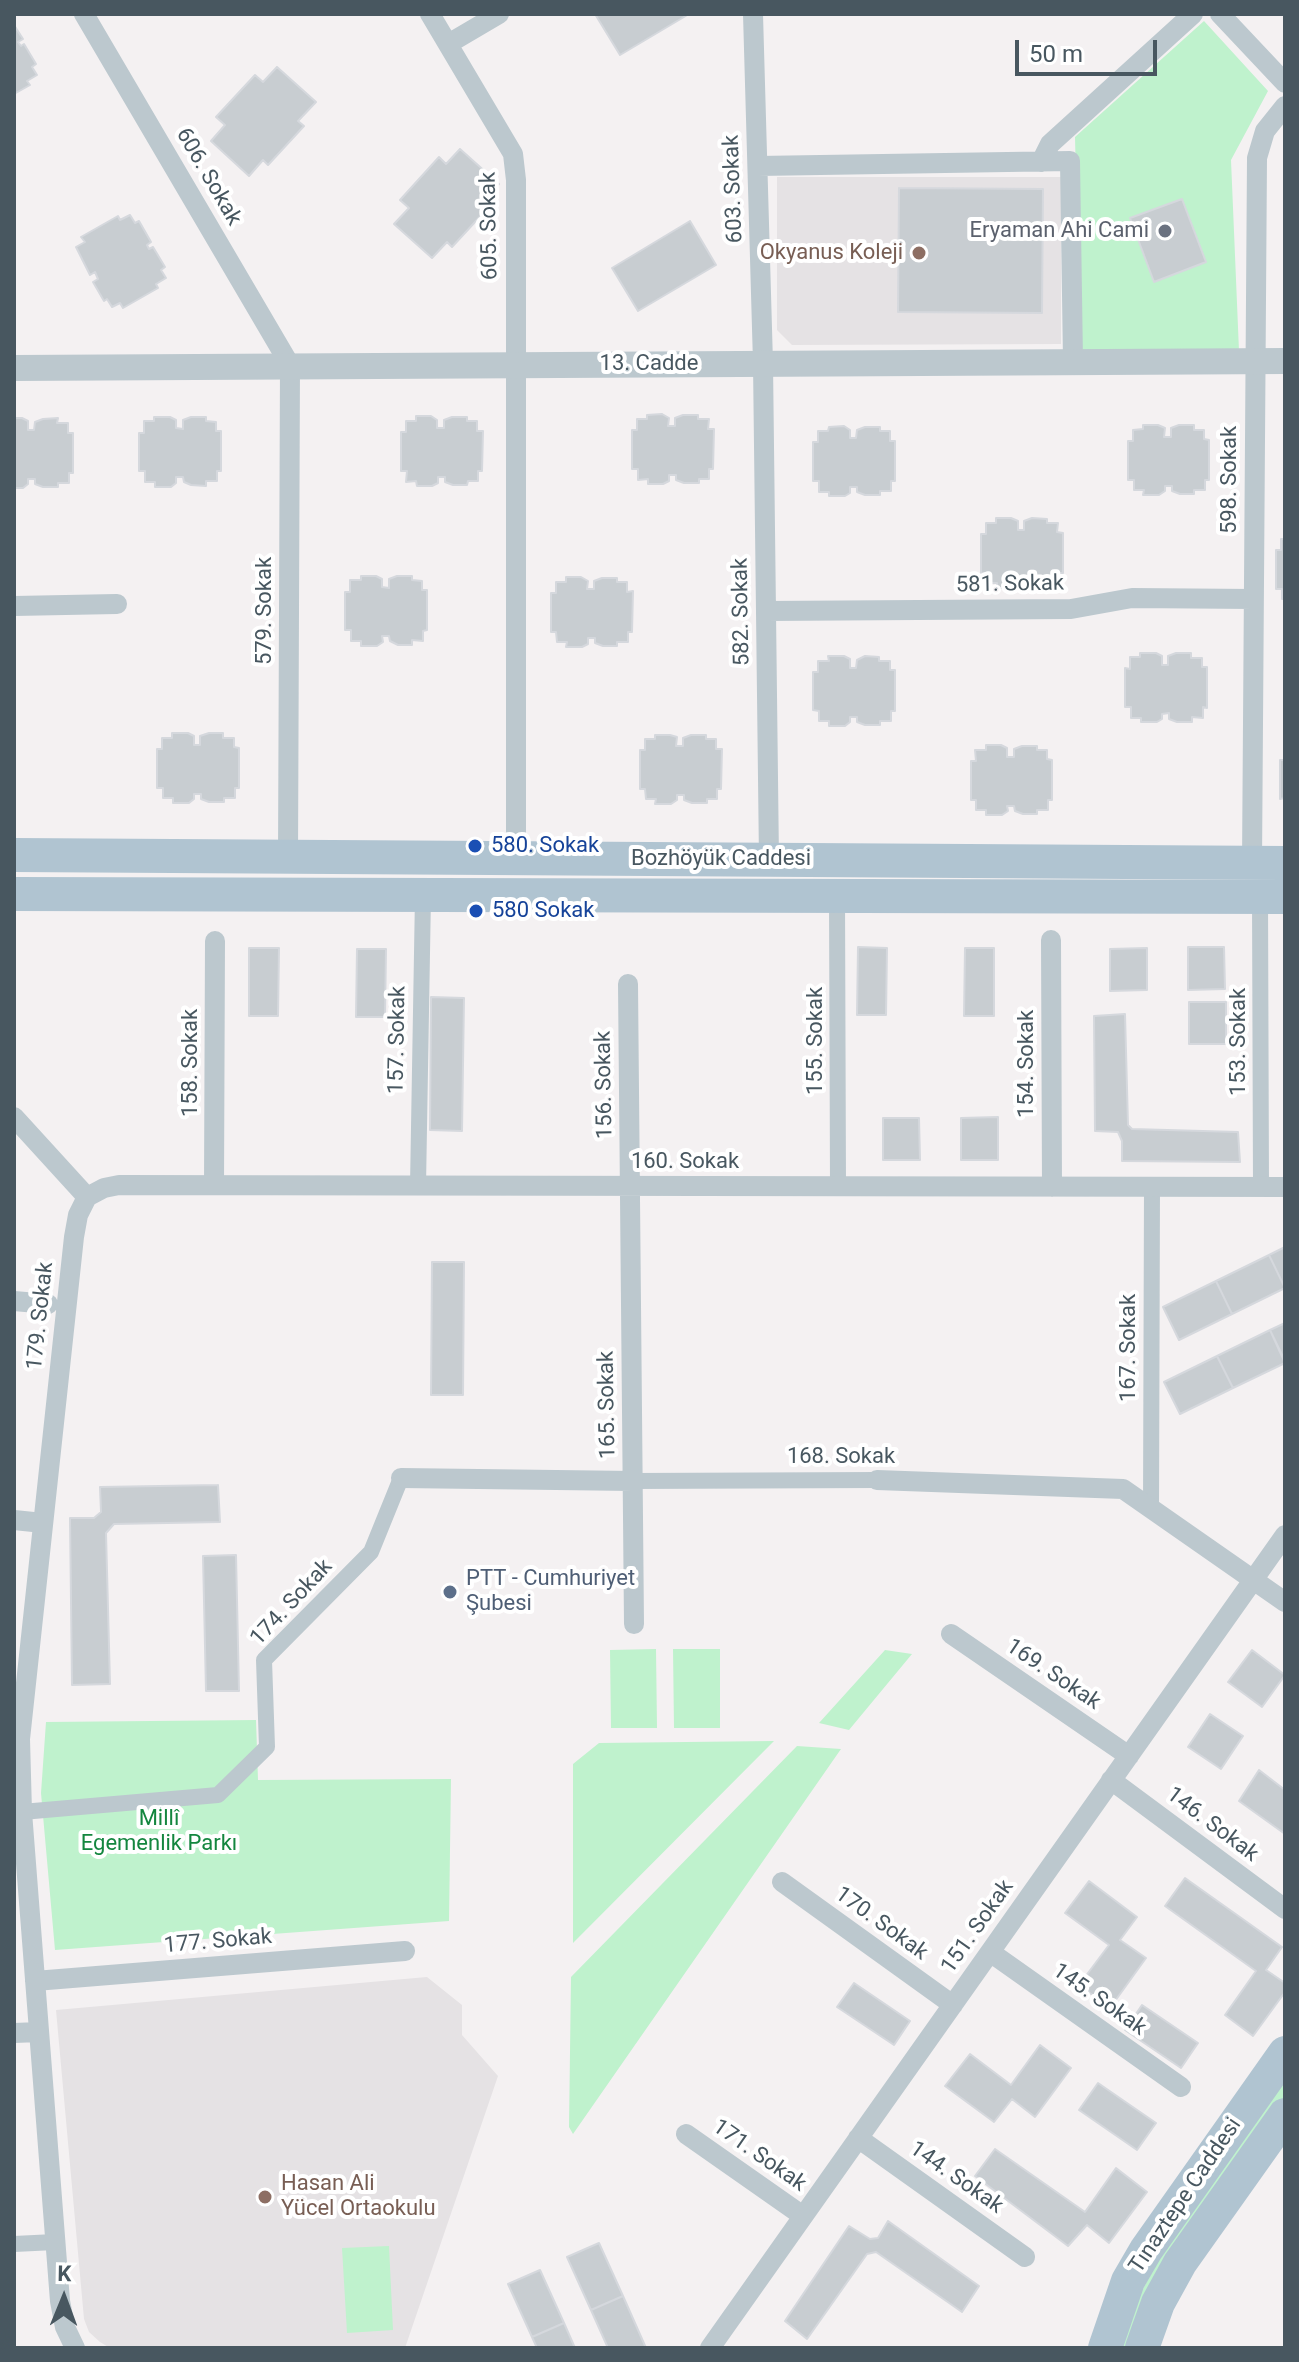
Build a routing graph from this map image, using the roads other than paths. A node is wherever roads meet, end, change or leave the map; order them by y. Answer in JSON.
{"nodes":[{"id":1,"x":84,"y":14,"type":"edge"},
{"id":2,"x":430,"y":14,"type":"edge"},
{"id":3,"x":499,"y":14,"type":"edge"},
{"id":4,"x":753,"y":14,"type":"edge"},
{"id":5,"x":1193,"y":14,"type":"edge"},
{"id":6,"x":1220,"y":14,"type":"edge"},
{"id":7,"x":448,"y":44,"type":"junction"},
{"id":8,"x":1285,"y":83,"type":"edge"},
{"id":9,"x":1285,"y":106,"type":"edge"},
{"id":10,"x":1041,"y":162,"type":"junction"},
{"id":11,"x":758,"y":166,"type":"junction"},
{"id":12,"x":1073,"y":361,"type":"junction"},
{"id":13,"x":1255,"y":361,"type":"junction"},
{"id":14,"x":1285,"y":361,"type":"edge"},
{"id":15,"x":763,"y":363,"type":"junction"},
{"id":16,"x":515,"y":364,"type":"junction"},
{"id":17,"x":290,"y":365,"type":"junction"},
{"id":18,"x":14,"y":368,"type":"edge"},
{"id":19,"x":1253,"y":599,"type":"junction"},
{"id":20,"x":117,"y":604,"type":"dead end"},
{"id":21,"x":14,"y":606,"type":"edge"},
{"id":22,"x":766,"y":611,"type":"junction"},
{"id":23,"x":14,"y":855,"type":"edge"},
{"id":24,"x":288,"y":856,"type":"junction"},
{"id":25,"x":516,"y":858,"type":"junction"},
{"id":26,"x":769,"y":860,"type":"junction"},
{"id":27,"x":1268,"y":863,"type":"edge"},
{"id":28,"x":14,"y":894,"type":"edge"},
{"id":29,"x":423,"y":895,"type":"junction"},
{"id":30,"x":837,"y":896,"type":"junction"},
{"id":31,"x":1273,"y":897,"type":"edge"},
{"id":32,"x":1051,"y":940,"type":"dead end"},
{"id":33,"x":215,"y":941,"type":"dead end"},
{"id":34,"x":628,"y":984,"type":"dead end"},
{"id":35,"x":14,"y":1117,"type":"edge"},
{"id":36,"x":214,"y":1185,"type":"junction"},
{"id":37,"x":418,"y":1186,"type":"junction"},
{"id":38,"x":630,"y":1186,"type":"junction"},
{"id":39,"x":838,"y":1187,"type":"junction"},
{"id":40,"x":1052,"y":1187,"type":"junction"},
{"id":41,"x":1152,"y":1187,"type":"junction"},
{"id":42,"x":1261,"y":1187,"type":"junction"},
{"id":43,"x":1285,"y":1187,"type":"edge"},
{"id":44,"x":87,"y":1197,"type":"junction"},
{"id":45,"x":14,"y":1301,"type":"edge"},
{"id":46,"x":48,"y":1304,"type":"dead end"},
{"id":47,"x":401,"y":1478,"type":"joint"},
{"id":48,"x":877,"y":1480,"type":"joint"},
{"id":49,"x":633,"y":1481,"type":"junction"},
{"id":50,"x":1151,"y":1508,"type":"junction"},
{"id":51,"x":14,"y":1520,"type":"edge"},
{"id":52,"x":43,"y":1523,"type":"junction"},
{"id":53,"x":1285,"y":1535,"type":"edge"},
{"id":54,"x":1254,"y":1579,"type":"junction"},
{"id":55,"x":1285,"y":1602,"type":"edge"},
{"id":56,"x":634,"y":1624,"type":"dead end"},
{"id":57,"x":951,"y":1634,"type":"dead end"},
{"id":58,"x":1129,"y":1756,"type":"junction"},
{"id":59,"x":1111,"y":1780,"type":"junction"},
{"id":60,"x":18,"y":1812,"type":"edge"},
{"id":61,"x":782,"y":1882,"type":"dead end"},
{"id":62,"x":1285,"y":1909,"type":"edge"},
{"id":63,"x":405,"y":1951,"type":"dead end"},
{"id":64,"x":990,"y":1952,"type":"junction"},
{"id":65,"x":35,"y":1981,"type":"junction"},
{"id":66,"x":953,"y":2005,"type":"junction"},
{"id":67,"x":39,"y":2032,"type":"junction"},
{"id":68,"x":14,"y":2033,"type":"edge"},
{"id":69,"x":1285,"y":2053,"type":"edge"},
{"id":70,"x":1181,"y":2087,"type":"dead end"},
{"id":71,"x":1285,"y":2115,"type":"edge"},
{"id":72,"x":686,"y":2134,"type":"dead end"},
{"id":73,"x":858,"y":2138,"type":"junction"},
{"id":74,"x":803,"y":2216,"type":"junction"},
{"id":75,"x":55,"y":2242,"type":"junction"},
{"id":76,"x":14,"y":2244,"type":"edge"},
{"id":77,"x":1025,"y":2257,"type":"dead end"},
{"id":78,"x":75,"y":2348,"type":"edge"},
{"id":79,"x":710,"y":2348,"type":"edge"},
{"id":80,"x":1105,"y":2348,"type":"edge"},
{"id":81,"x":1142,"y":2348,"type":"edge"}],
"edges":[{"from":1,"to":17,"type":"street","name":"606. Sokak"},
{"from":2,"to":7,"type":"street","name":"605. Sokak"},
{"from":3,"to":7,"type":"street"},
{"from":4,"to":11,"type":"street","name":"603. Sokak"},
{"from":5,"to":10,"type":"street"},
{"from":6,"to":8,"type":"street"},
{"from":7,"to":16,"type":"street","name":"605. Sokak"},
{"from":9,"to":13,"type":"street","name":"598. Sokak"},
{"from":10,"to":11,"type":"street"},
{"from":10,"to":12,"type":"street"},
{"from":11,"to":15,"type":"street","name":"603. Sokak"},
{"from":12,"to":13,"type":"street","name":"13. Cadde"},
{"from":12,"to":15,"type":"street","name":"13. Cadde"},
{"from":13,"to":14,"type":"street","name":"13. Cadde"},
{"from":13,"to":19,"type":"street","name":"598. Sokak"},
{"from":15,"to":16,"type":"street","name":"13. Cadde"},
{"from":15,"to":22,"type":"street","name":"582. Sokak"},
{"from":16,"to":17,"type":"street","name":"13. Cadde"},
{"from":16,"to":25,"type":"street"},
{"from":17,"to":18,"type":"street","name":"13. Cadde"},
{"from":17,"to":24,"type":"street","name":"579. Sokak"},
{"from":19,"to":22,"type":"street","name":"581. Sokak"},
{"from":19,"to":27,"type":"street","name":"598. Sokak"},
{"from":20,"to":21,"type":"street"},
{"from":22,"to":26,"type":"street","name":"582. Sokak"},
{"from":23,"to":24,"type":"main road","name":"Bozhöyük Caddesi"},
{"from":24,"to":25,"type":"main road","name":"Bozhöyük Caddesi"},
{"from":25,"to":26,"type":"main road","name":"Bozhöyük Caddesi"},
{"from":26,"to":27,"type":"main road","name":"Bozhöyük Caddesi"},
{"from":28,"to":29,"type":"main road","name":"Bozhöyük Caddesi"},
{"from":29,"to":30,"type":"main road","name":"Bozhöyük Caddesi"},
{"from":29,"to":37,"type":"street","name":"157. Sokak"},
{"from":30,"to":31,"type":"main road","name":"Bozhöyük Caddesi"},
{"from":30,"to":39,"type":"street","name":"155. Sokak"},
{"from":31,"to":42,"type":"street","name":"153. Sokak"},
{"from":32,"to":40,"type":"street","name":"154. Sokak"},
{"from":33,"to":36,"type":"street","name":"158. Sokak"},
{"from":34,"to":38,"type":"street","name":"156. Sokak"},
{"from":35,"to":44,"type":"street"},
{"from":36,"to":37,"type":"street","name":"160. Sokak"},
{"from":36,"to":44,"type":"street","name":"160. Sokak"},
{"from":37,"to":38,"type":"street","name":"160. Sokak"},
{"from":38,"to":39,"type":"street","name":"160. Sokak"},
{"from":38,"to":49,"type":"street","name":"165. Sokak"},
{"from":39,"to":40,"type":"street","name":"160. Sokak"},
{"from":40,"to":41,"type":"street","name":"160. Sokak"},
{"from":41,"to":42,"type":"street","name":"160. Sokak"},
{"from":41,"to":50,"type":"street","name":"167. Sokak"},
{"from":42,"to":43,"type":"street","name":"160. Sokak"},
{"from":44,"to":52,"type":"street","name":"179. Sokak"},
{"from":45,"to":46,"type":"street"},
{"from":47,"to":49,"type":"street","name":"168. Sokak"},
{"from":47,"to":60,"type":"street","name":"174. Sokak"},
{"from":48,"to":49,"type":"street","name":"168. Sokak"},
{"from":48,"to":50,"type":"street","name":"168. Sokak"},
{"from":49,"to":56,"type":"street","name":"165. Sokak"},
{"from":50,"to":54,"type":"street","name":"168. Sokak"},
{"from":51,"to":52,"type":"street"},
{"from":52,"to":60,"type":"street","name":"179. Sokak"},
{"from":53,"to":54,"type":"street","name":"151. Sokak"},
{"from":54,"to":55,"type":"street","name":"168. Sokak"},
{"from":54,"to":58,"type":"street","name":"151. Sokak"},
{"from":57,"to":58,"type":"street","name":"169. Sokak"},
{"from":58,"to":59,"type":"street","name":"151. Sokak"},
{"from":59,"to":62,"type":"street","name":"146. Sokak"},
{"from":59,"to":64,"type":"street","name":"151. Sokak"},
{"from":60,"to":65,"type":"street","name":"179. Sokak"},
{"from":61,"to":66,"type":"street","name":"170. Sokak"},
{"from":63,"to":65,"type":"street","name":"177. Sokak"},
{"from":64,"to":66,"type":"street","name":"151. Sokak"},
{"from":64,"to":70,"type":"street","name":"145. Sokak"},
{"from":65,"to":67,"type":"street","name":"179. Sokak"},
{"from":66,"to":73,"type":"street","name":"151. Sokak"},
{"from":67,"to":68,"type":"street"},
{"from":67,"to":75,"type":"street","name":"179. Sokak"},
{"from":69,"to":80,"type":"main road","name":"Tınaztepe Caddesi"},
{"from":71,"to":81,"type":"main road","name":"Tınaztepe Caddesi"},
{"from":72,"to":74,"type":"street","name":"171. Sokak"},
{"from":73,"to":74,"type":"street","name":"151. Sokak"},
{"from":73,"to":77,"type":"street","name":"144. Sokak"},
{"from":74,"to":79,"type":"street","name":"151. Sokak"},
{"from":75,"to":76,"type":"street"},
{"from":75,"to":78,"type":"street","name":"179. Sokak"}]}
